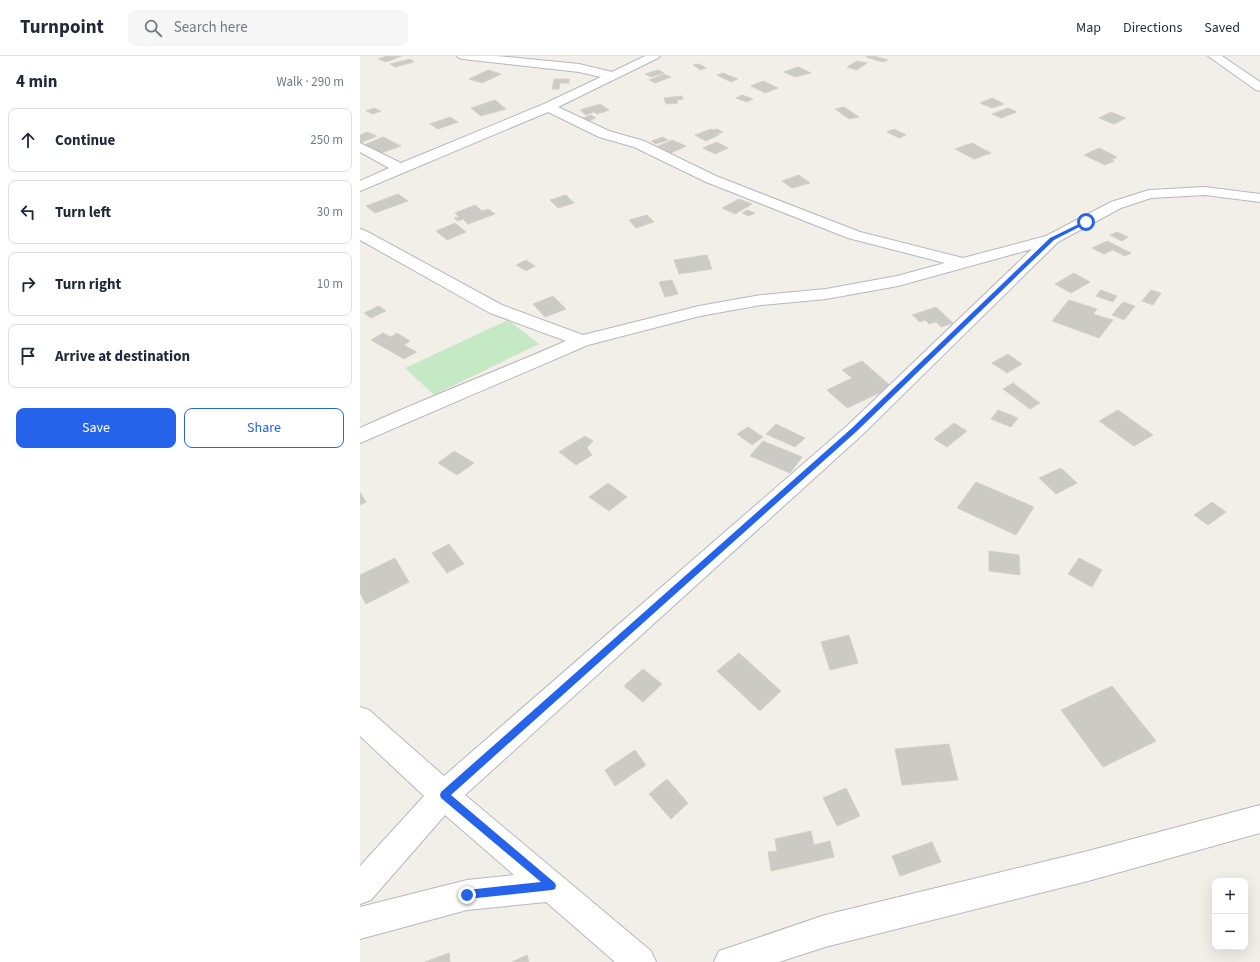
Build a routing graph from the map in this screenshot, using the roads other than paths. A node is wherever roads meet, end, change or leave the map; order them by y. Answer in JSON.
{"nodes":[{"id":1,"x":463,"y":56,"type":"edge"},
{"id":2,"x":654,"y":56,"type":"edge"},
{"id":3,"x":1214,"y":56,"type":"edge"},
{"id":4,"x":614,"y":76,"type":"junction"},
{"id":5,"x":1260,"y":87,"type":"edge"},
{"id":6,"x":548,"y":107,"type":"junction"},
{"id":7,"x":360,"y":147,"type":"edge"},
{"id":8,"x":400,"y":168,"type":"junction"},
{"id":9,"x":360,"y":187,"type":"edge"},
{"id":10,"x":1260,"y":198,"type":"edge"},
{"id":11,"x":360,"y":234,"type":"edge"},
{"id":12,"x":1052,"y":239,"type":"junction"},
{"id":13,"x":964,"y":264,"type":"junction"},
{"id":14,"x":582,"y":341,"type":"junction"},
{"id":15,"x":360,"y":436,"type":"edge"},
{"id":16,"x":360,"y":719,"type":"edge"},
{"id":17,"x":444,"y":795,"type":"junction"},
{"id":18,"x":1260,"y":819,"type":"edge"},
{"id":19,"x":552,"y":886,"type":"junction"},
{"id":20,"x":360,"y":889,"type":"edge"},
{"id":21,"x":360,"y":923,"type":"edge"},
{"id":22,"x":640,"y":962,"type":"edge"},
{"id":23,"x":730,"y":962,"type":"edge"}],
"edges":[{"from":1,"to":4,"type":"street"},
{"from":2,"to":4,"type":"street"},
{"from":3,"to":5,"type":"street"},
{"from":4,"to":6,"type":"street"},
{"from":6,"to":8,"type":"street"},
{"from":6,"to":13,"type":"street"},
{"from":7,"to":8,"type":"street"},
{"from":8,"to":9,"type":"street"},
{"from":10,"to":12,"type":"street"},
{"from":11,"to":14,"type":"street"},
{"from":12,"to":13,"type":"street"},
{"from":12,"to":17,"type":"street"},
{"from":13,"to":14,"type":"street"},
{"from":14,"to":15,"type":"street"},
{"from":16,"to":17,"type":"street"},
{"from":17,"to":19,"type":"street"},
{"from":17,"to":20,"type":"street"},
{"from":18,"to":23,"type":"street"},
{"from":19,"to":21,"type":"street"},
{"from":19,"to":22,"type":"street"}]}
